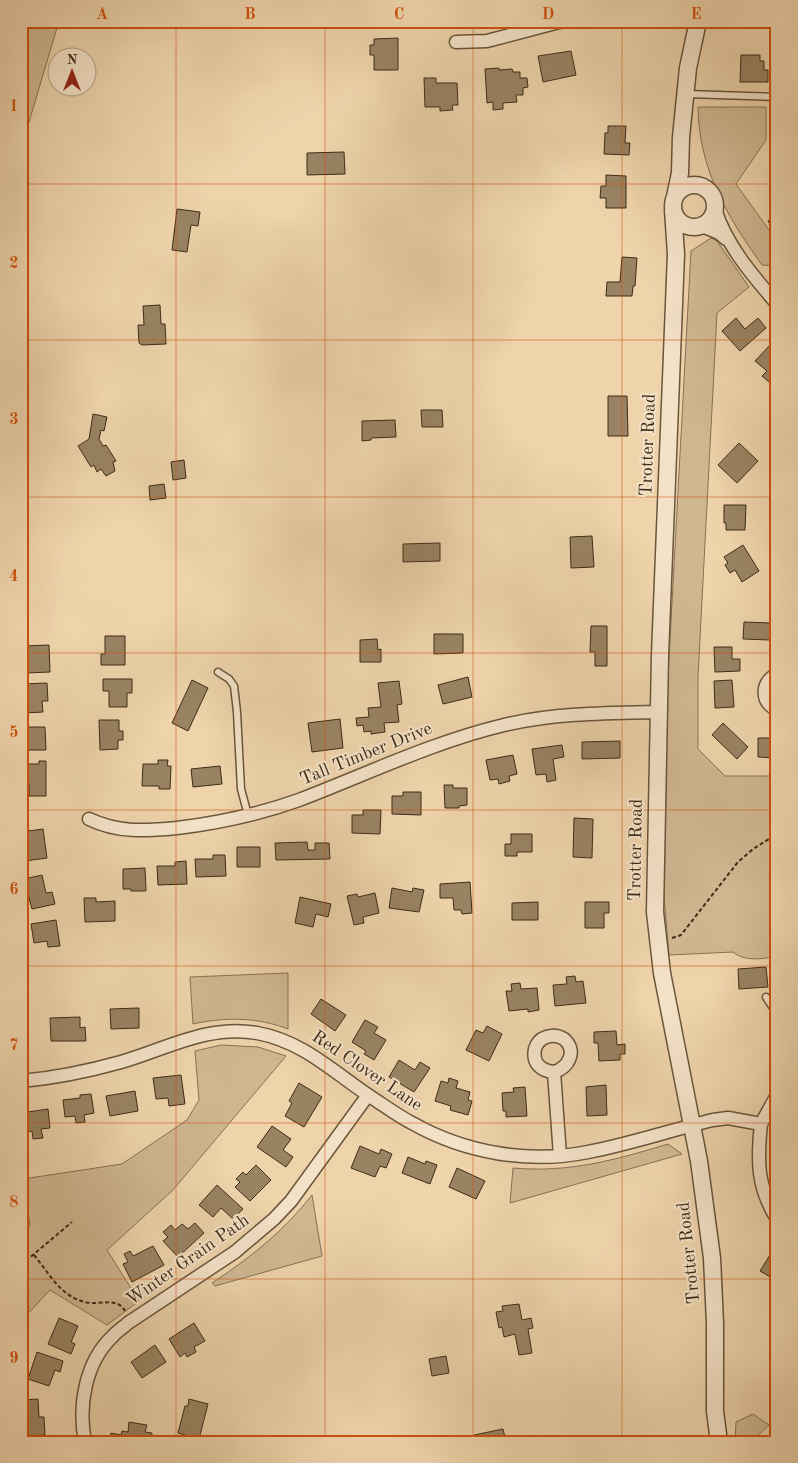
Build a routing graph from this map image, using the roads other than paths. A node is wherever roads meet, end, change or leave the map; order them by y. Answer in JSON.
{"nodes":[{"id":1,"x":563,"y":21,"type":"edge"},
{"id":2,"x":698,"y":21,"type":"edge"},
{"id":3,"x":456,"y":42,"type":"dead end"},
{"id":4,"x":685,"y":94,"type":"junction"},
{"id":5,"x":777,"y":97,"type":"edge"},
{"id":6,"x":681,"y":154,"type":"junction"},
{"id":7,"x":703,"y":187,"type":"junction"},
{"id":8,"x":674,"y":204,"type":"junction"},
{"id":9,"x":715,"y":209,"type":"junction"},
{"id":10,"x":699,"y":227,"type":"junction"},
{"id":11,"x":730,"y":243,"type":"junction"},
{"id":12,"x":676,"y":254,"type":"junction"},
{"id":13,"x":772,"y":290,"type":"edge"},
{"id":14,"x":777,"y":304,"type":"edge"},
{"id":15,"x":218,"y":672,"type":"dead end"},
{"id":16,"x":777,"y":674,"type":"edge"},
{"id":17,"x":777,"y":710,"type":"edge"},
{"id":18,"x":658,"y":712,"type":"junction"},
{"id":19,"x":248,"y":815,"type":"junction"},
{"id":20,"x":89,"y":819,"type":"dead end"},
{"id":21,"x":766,"y":997,"type":"dead end"},
{"id":22,"x":777,"y":1014,"type":"edge"},
{"id":23,"x":554,"y":1072,"type":"dead end"},
{"id":24,"x":21,"y":1081,"type":"edge"},
{"id":25,"x":777,"y":1094,"type":"edge"},
{"id":26,"x":368,"y":1095,"type":"junction"},
{"id":27,"x":761,"y":1124,"type":"junction"},
{"id":28,"x":692,"y":1125,"type":"junction"},
{"id":29,"x":560,"y":1156,"type":"junction"},
{"id":30,"x":777,"y":1219,"type":"edge"},
{"id":31,"x":85,"y":1442,"type":"edge"},
{"id":32,"x":719,"y":1442,"type":"edge"}],
"edges":[{"from":1,"to":3,"type":"street"},
{"from":2,"to":4,"type":"street","name":"Trotter Road"},
{"from":4,"to":5,"type":"lane"},
{"from":4,"to":6,"type":"street","name":"Trotter Road"},
{"from":6,"to":7,"type":"street"},
{"from":6,"to":8,"type":"street","name":"Trotter Road"},
{"from":7,"to":8,"type":"street"},
{"from":7,"to":9,"type":"street"},
{"from":8,"to":10,"type":"street"},
{"from":8,"to":12,"type":"street","name":"Trotter Road"},
{"from":9,"to":10,"type":"street"},
{"from":9,"to":11,"type":"street"},
{"from":10,"to":11,"type":"street"},
{"from":10,"to":12,"type":"street"},
{"from":11,"to":13,"type":"street"},
{"from":12,"to":18,"type":"street","name":"Trotter Road"},
{"from":13,"to":14,"type":"street"},
{"from":15,"to":19,"type":"lane"},
{"from":16,"to":17,"type":"street"},
{"from":18,"to":19,"type":"street","name":"Tall Timber Drive"},
{"from":18,"to":28,"type":"street","name":"Trotter Road"},
{"from":19,"to":20,"type":"street","name":"Tall Timber Drive"},
{"from":21,"to":22,"type":"lane"},
{"from":23,"to":29,"type":"street"},
{"from":24,"to":26,"type":"street","name":"Red Clover Lane"},
{"from":25,"to":27,"type":"street"},
{"from":26,"to":29,"type":"street","name":"Red Clover Lane"},
{"from":26,"to":31,"type":"street","name":"Winter Grain Path"},
{"from":27,"to":28,"type":"street","name":"Red Clover Lane"},
{"from":27,"to":30,"type":"street"},
{"from":28,"to":29,"type":"street","name":"Red Clover Lane"},
{"from":28,"to":32,"type":"street","name":"Trotter Road"}]}
